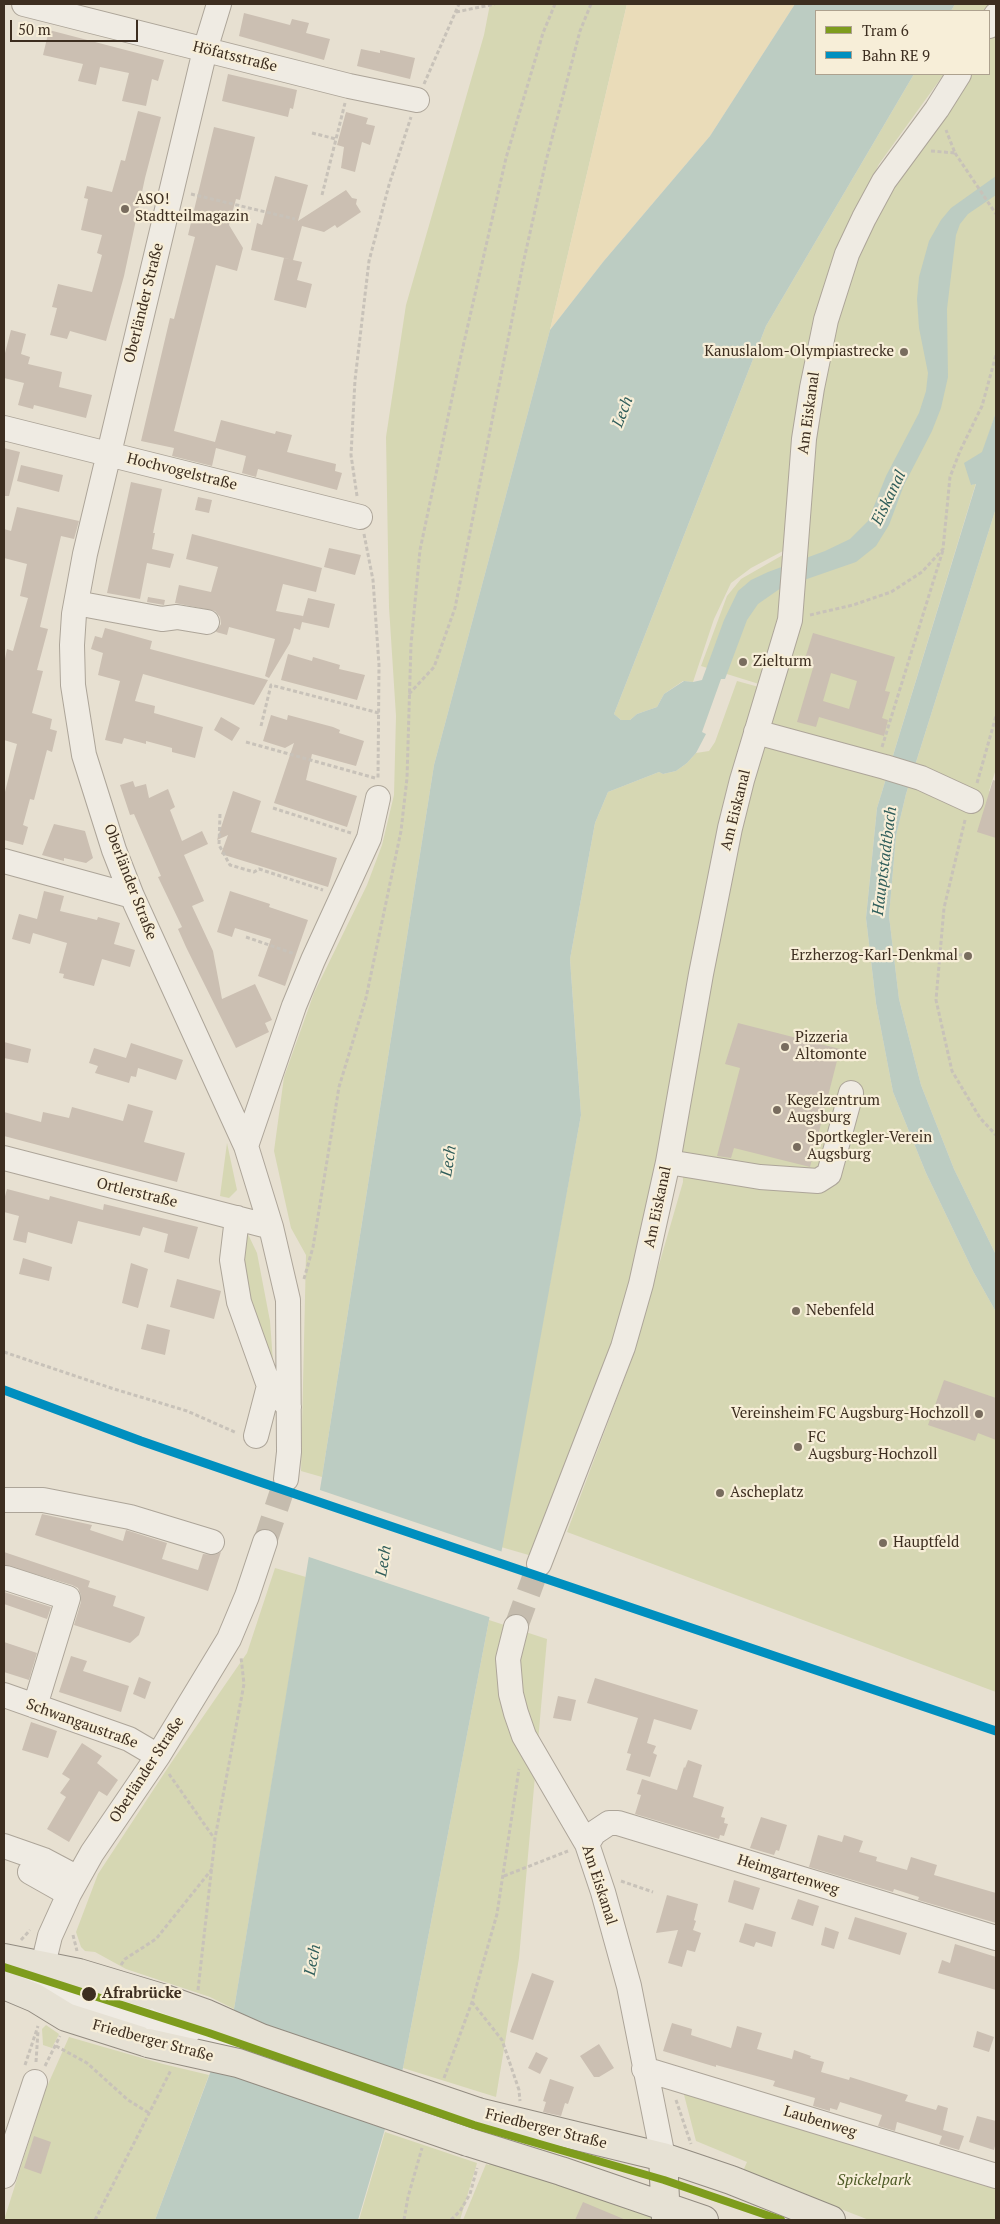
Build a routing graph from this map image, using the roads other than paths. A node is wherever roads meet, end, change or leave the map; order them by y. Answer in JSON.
{"nodes":[{"id":1,"x":24,"y":4,"type":"edge"},
{"id":2,"x":219,"y":4,"type":"edge"},
{"id":3,"x":205,"y":50,"type":"junction"},
{"id":4,"x":958,"y":75,"type":"edge"},
{"id":5,"x":417,"y":100,"type":"road end"},
{"id":6,"x":4,"y":428,"type":"edge"},
{"id":7,"x":108,"y":453,"type":"junction"},
{"id":8,"x":360,"y":517,"type":"road end"},
{"id":9,"x":76,"y":603,"type":"junction"},
{"id":10,"x":207,"y":622,"type":"dead end"},
{"id":11,"x":756,"y":732,"type":"junction"},
{"id":12,"x":378,"y":788,"type":"road end"},
{"id":13,"x":968,"y":810,"type":"road end"},
{"id":14,"x":4,"y":861,"type":"edge"},
{"id":15,"x":132,"y":896,"type":"junction"},
{"id":16,"x":851,"y":1093,"type":"dead end"},
{"id":17,"x":246,"y":1146,"type":"junction"},
{"id":18,"x":4,"y":1158,"type":"edge"},
{"id":19,"x":668,"y":1162,"type":"junction"},
{"id":20,"x":237,"y":1218,"type":"junction"},
{"id":21,"x":271,"y":1227,"type":"junction"},
{"id":22,"x":269,"y":1386,"type":"junction"},
{"id":23,"x":289,"y":1406,"type":"junction"},
{"id":24,"x":256,"y":1436,"type":"road end"},
{"id":25,"x":286,"y":1479,"type":"tunnel mouth"},
{"id":26,"x":4,"y":1500,"type":"edge"},
{"id":27,"x":212,"y":1542,"type":"dead end"},
{"id":28,"x":265,"y":1542,"type":"tunnel mouth"},
{"id":29,"x":539,"y":1564,"type":"tunnel mouth"},
{"id":30,"x":6,"y":1578,"type":"dead end"},
{"id":31,"x":516,"y":1627,"type":"tunnel mouth"},
{"id":32,"x":4,"y":1695,"type":"edge"},
{"id":33,"x":35,"y":1706,"type":"junction"},
{"id":34,"x":158,"y":1756,"type":"junction"},
{"id":35,"x":586,"y":1844,"type":"junction"},
{"id":36,"x":4,"y":1846,"type":"edge"},
{"id":37,"x":30,"y":1872,"type":"dead end"},
{"id":38,"x":74,"y":1886,"type":"junction"},
{"id":39,"x":996,"y":1938,"type":"edge"},
{"id":40,"x":4,"y":1958,"type":"edge"},
{"id":41,"x":4,"y":1972,"type":"edge"},
{"id":42,"x":39,"y":1982,"type":"junction"},
{"id":43,"x":4,"y":1985,"type":"edge"},
{"id":44,"x":155,"y":2021,"type":"junction"},
{"id":45,"x":189,"y":2031,"type":"junction"},
{"id":46,"x":261,"y":2038,"type":"junction"},
{"id":47,"x":238,"y":2064,"type":"junction"},
{"id":48,"x":644,"y":2069,"type":"junction"},
{"id":49,"x":35,"y":2082,"type":"road end"},
{"id":50,"x":663,"y":2157,"type":"junction"},
{"id":51,"x":4,"y":2176,"type":"edge"},
{"id":52,"x":996,"y":2176,"type":"edge"},
{"id":53,"x":666,"y":2214,"type":"edge"},
{"id":54,"x":704,"y":2220,"type":"edge"},
{"id":55,"x":832,"y":2220,"type":"edge"}],
"edges":[{"from":1,"to":3,"type":"street","name":"Höfatsstraße"},
{"from":2,"to":3,"type":"street","name":"Oberländer Straße"},
{"from":3,"to":5,"type":"street","name":"Höfatsstraße"},
{"from":3,"to":7,"type":"street","name":"Oberländer Straße"},
{"from":4,"to":11,"type":"street","name":"Am Eiskanal"},
{"from":6,"to":7,"type":"street","name":"Hochvogelstraße"},
{"from":7,"to":8,"type":"street","name":"Hochvogelstraße"},
{"from":7,"to":9,"type":"street","name":"Oberländer Straße"},
{"from":9,"to":10,"type":"street"},
{"from":9,"to":15,"type":"street","name":"Oberländer Straße"},
{"from":11,"to":13,"type":"street"},
{"from":11,"to":19,"type":"street","name":"Am Eiskanal"},
{"from":12,"to":17,"type":"street"},
{"from":14,"to":15,"type":"street"},
{"from":15,"to":17,"type":"street","name":"Oberländer Straße"},
{"from":16,"to":19,"type":"street"},
{"from":17,"to":21,"type":"street","name":"Oberländer Straße"},
{"from":18,"to":20,"type":"street","name":"Ortlerstraße"},
{"from":19,"to":29,"type":"street","name":"Am Eiskanal"},
{"from":20,"to":21,"type":"street","name":"Ortlerstraße"},
{"from":20,"to":22,"type":"street"},
{"from":21,"to":23,"type":"street","name":"Oberländer Straße"},
{"from":22,"to":23,"type":"street"},
{"from":22,"to":24,"type":"street"},
{"from":23,"to":25,"type":"street","name":"Oberländer Straße"},
{"from":26,"to":27,"type":"street"},
{"from":28,"to":34,"type":"street","name":"Oberländer Straße"},
{"from":30,"to":33,"type":"street"},
{"from":31,"to":35,"type":"street","name":"Am Eiskanal"},
{"from":32,"to":33,"type":"street","name":"Schwangaustraße"},
{"from":33,"to":34,"type":"street","name":"Schwangaustraße"},
{"from":34,"to":38,"type":"street","name":"Oberländer Straße"},
{"from":35,"to":39,"type":"street","name":"Heimgartenweg"},
{"from":35,"to":48,"type":"street","name":"Am Eiskanal"},
{"from":36,"to":38,"type":"street"},
{"from":37,"to":38,"type":"street"},
{"from":38,"to":42,"type":"street","name":"Oberländer Straße"},
{"from":40,"to":42,"type":"main road","name":"Friedberger Straße"},
{"from":41,"to":42,"type":"street"},
{"from":42,"to":43,"type":"main road","name":"Friedberger Straße"},
{"from":42,"to":44,"type":"main road","name":"Friedberger Straße"},
{"from":42,"to":44,"type":"main road","name":"Friedberger Straße"},
{"from":44,"to":45,"type":"street","bridge":true},
{"from":44,"to":46,"type":"main road","name":"Friedberger Straße","bridge":true},
{"from":44,"to":47,"type":"main road","name":"Friedberger Straße","bridge":true},
{"from":45,"to":46,"type":"street","bridge":true},
{"from":45,"to":47,"type":"street","bridge":true},
{"from":46,"to":50,"type":"main road","name":"Friedberger Straße","bridge":true},
{"from":47,"to":53,"type":"main road","name":"Friedberger Straße","bridge":true},
{"from":48,"to":50,"type":"street","name":"Am Eiskanal"},
{"from":48,"to":52,"type":"street","name":"Laubenweg"},
{"from":49,"to":51,"type":"street"},
{"from":50,"to":53,"type":"main road"},
{"from":50,"to":55,"type":"main road","name":"Friedberger Straße"},
{"from":53,"to":54,"type":"main road","name":"Friedberger Straße"}]}
